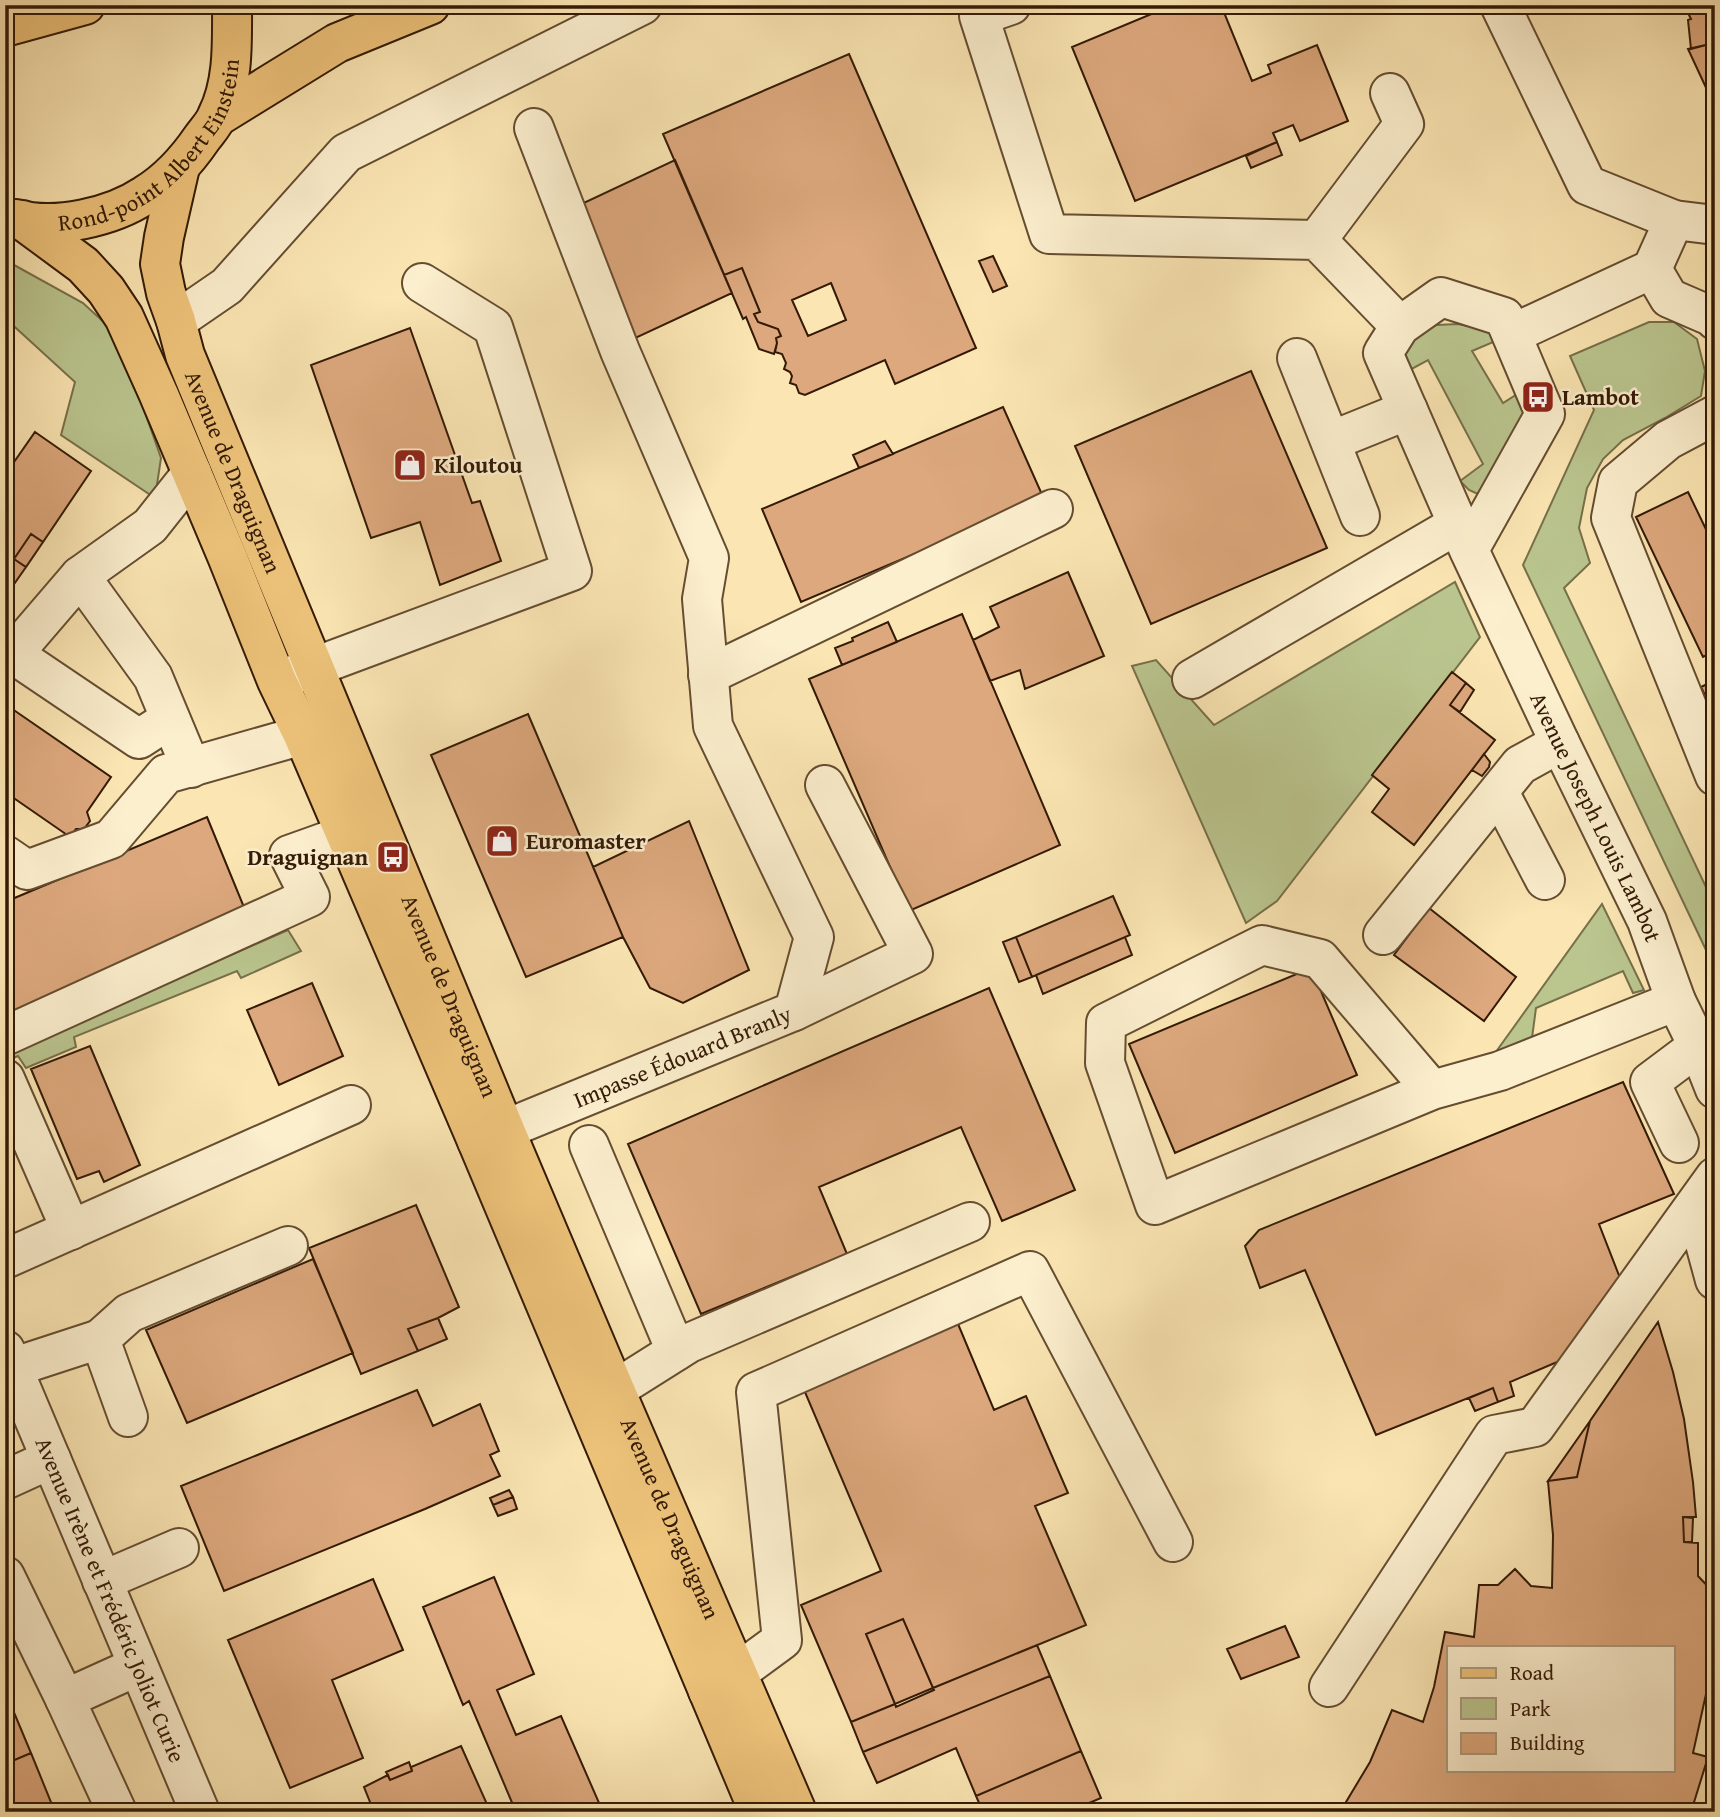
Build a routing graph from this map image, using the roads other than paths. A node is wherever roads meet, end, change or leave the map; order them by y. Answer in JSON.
{"nodes":[{"id":1,"x":85,"y":5,"type":"edge"},
{"id":2,"x":232,"y":5,"type":"edge"},
{"id":3,"x":430,"y":5,"type":"edge"},
{"id":4,"x":642,"y":5,"type":"edge"},
{"id":5,"x":1011,"y":5,"type":"edge"},
{"id":6,"x":1500,"y":5,"type":"edge"},
{"id":7,"x":5,"y":27,"type":"edge"},
{"id":8,"x":1390,"y":93,"type":"dead end"},
{"id":9,"x":217,"y":117,"type":"junction"},
{"id":10,"x":534,"y":128,"type":"dead end"},
{"id":11,"x":180,"y":167,"type":"junction"},
{"id":12,"x":13,"y":218,"type":"edge"},
{"id":13,"x":1674,"y":220,"type":"junction"},
{"id":14,"x":1715,"y":225,"type":"edge"},
{"id":15,"x":1317,"y":240,"type":"junction"},
{"id":16,"x":1652,"y":269,"type":"junction"},
{"id":17,"x":422,"y":283,"type":"dead end"},
{"id":18,"x":1715,"y":320,"type":"edge"},
{"id":19,"x":176,"y":321,"type":"junction"},
{"id":20,"x":1401,"y":326,"type":"junction"},
{"id":21,"x":1512,"y":334,"type":"junction"},
{"id":22,"x":1297,"y":358,"type":"dead end"},
{"id":23,"x":1408,"y":410,"type":"junction"},
{"id":24,"x":1715,"y":415,"type":"edge"},
{"id":25,"x":1331,"y":441,"type":"junction"},
{"id":26,"x":192,"y":473,"type":"junction"},
{"id":27,"x":1054,"y":509,"type":"dead end"},
{"id":28,"x":1360,"y":516,"type":"dead end"},
{"id":29,"x":1463,"y":537,"type":"junction"},
{"id":30,"x":80,"y":576,"type":"junction"},
{"id":31,"x":315,"y":667,"type":"junction"},
{"id":32,"x":708,"y":675,"type":"junction"},
{"id":33,"x":1192,"y":679,"type":"dead end"},
{"id":34,"x":277,"y":681,"type":"junction"},
{"id":35,"x":170,"y":719,"type":"junction"},
{"id":36,"x":320,"y":729,"type":"junction"},
{"id":37,"x":1560,"y":743,"type":"junction"},
{"id":38,"x":191,"y":768,"type":"junction"},
{"id":39,"x":1715,"y":776,"type":"edge"},
{"id":40,"x":825,"y":785,"type":"dead end"},
{"id":41,"x":1499,"y":792,"type":"junction"},
{"id":42,"x":361,"y":827,"type":"junction"},
{"id":43,"x":12,"y":868,"type":"edge"},
{"id":44,"x":1545,"y":880,"type":"dead end"},
{"id":45,"x":1383,"y":935,"type":"dead end"},
{"id":46,"x":1676,"y":1000,"type":"junction"},
{"id":47,"x":793,"y":1011,"type":"junction"},
{"id":48,"x":5,"y":1036,"type":"edge"},
{"id":49,"x":1698,"y":1046,"type":"junction"},
{"id":50,"x":5,"y":1079,"type":"edge"},
{"id":51,"x":1715,"y":1089,"type":"edge"},
{"id":52,"x":1432,"y":1090,"type":"junction"},
{"id":53,"x":351,"y":1105,"type":"dead end"},
{"id":54,"x":491,"y":1135,"type":"junction"},
{"id":55,"x":1679,"y":1143,"type":"dead end"},
{"id":56,"x":589,"y":1145,"type":"dead end"},
{"id":57,"x":1715,"y":1177,"type":"edge"},
{"id":58,"x":970,"y":1222,"type":"dead end"},
{"id":59,"x":71,"y":1230,"type":"junction"},
{"id":60,"x":1703,"y":1236,"type":"dead end"},
{"id":61,"x":288,"y":1246,"type":"dead end"},
{"id":62,"x":5,"y":1259,"type":"edge"},
{"id":63,"x":1715,"y":1280,"type":"edge"},
{"id":64,"x":100,"y":1339,"type":"junction"},
{"id":65,"x":676,"y":1351,"type":"junction"},
{"id":66,"x":8,"y":1363,"type":"edge"},
{"id":67,"x":602,"y":1398,"type":"junction"},
{"id":68,"x":128,"y":1417,"type":"dead end"},
{"id":69,"x":51,"y":1460,"type":"junction"},
{"id":70,"x":5,"y":1480,"type":"edge"},
{"id":71,"x":1173,"y":1542,"type":"dead end"},
{"id":72,"x":179,"y":1548,"type":"dead end"},
{"id":73,"x":5,"y":1576,"type":"edge"},
{"id":74,"x":102,"y":1581,"type":"junction"},
{"id":75,"x":138,"y":1666,"type":"junction"},
{"id":76,"x":722,"y":1682,"type":"junction"},
{"id":77,"x":1329,"y":1687,"type":"dead end"},
{"id":78,"x":65,"y":1699,"type":"junction"},
{"id":79,"x":117,"y":1812,"type":"edge"},
{"id":80,"x":200,"y":1812,"type":"edge"},
{"id":81,"x":759,"y":1812,"type":"edge"},
{"id":82,"x":797,"y":1812,"type":"edge"}],
"edges":[{"from":1,"to":7,"type":"main road"},
{"from":2,"to":9,"type":"main road","name":"Rond-point Albert Einstein"},
{"from":3,"to":9,"type":"main road"},
{"from":4,"to":19,"type":"street"},
{"from":5,"to":15,"type":"street"},
{"from":6,"to":13,"type":"street"},
{"from":8,"to":15,"type":"street"},
{"from":9,"to":11,"type":"main road","name":"Rond-point Albert Einstein"},
{"from":10,"to":32,"type":"street","name":"Impasse Édouard Branly"},
{"from":11,"to":12,"type":"main road","name":"Rond-point Albert Einstein"},
{"from":11,"to":19,"type":"main road","name":"Avenue de Draguignan"},
{"from":12,"to":26,"type":"main road","name":"Avenue de Draguignan"},
{"from":13,"to":14,"type":"street"},
{"from":13,"to":16,"type":"street"},
{"from":15,"to":20,"type":"street"},
{"from":16,"to":18,"type":"street"},
{"from":16,"to":21,"type":"street"},
{"from":17,"to":31,"type":"street"},
{"from":19,"to":31,"type":"main road","name":"Avenue de Draguignan"},
{"from":20,"to":21,"type":"street","name":"Avenue Joseph Louis Lambot"},
{"from":20,"to":23,"type":"street","name":"Avenue Joseph Louis Lambot"},
{"from":21,"to":29,"type":"street","name":"Avenue Joseph Louis Lambot"},
{"from":22,"to":25,"type":"street"},
{"from":23,"to":25,"type":"street"},
{"from":23,"to":29,"type":"street","name":"Avenue Joseph Louis Lambot"},
{"from":24,"to":39,"type":"street"},
{"from":25,"to":28,"type":"street"},
{"from":26,"to":30,"type":"street"},
{"from":26,"to":34,"type":"main road","name":"Avenue de Draguignan"},
{"from":27,"to":32,"type":"street"},
{"from":29,"to":33,"type":"street"},
{"from":29,"to":37,"type":"street","name":"Avenue Joseph Louis Lambot"},
{"from":30,"to":35,"type":"street"},
{"from":30,"to":35,"type":"street"},
{"from":31,"to":34,"type":"street"},
{"from":31,"to":36,"type":"main road","name":"Avenue de Draguignan"},
{"from":32,"to":47,"type":"street","name":"Impasse Édouard Branly"},
{"from":34,"to":36,"type":"main road","name":"Avenue de Draguignan"},
{"from":35,"to":38,"type":"street"},
{"from":36,"to":38,"type":"street"},
{"from":36,"to":42,"type":"main road","name":"Avenue de Draguignan"},
{"from":37,"to":41,"type":"street"},
{"from":37,"to":46,"type":"street","name":"Avenue Joseph Louis Lambot"},
{"from":38,"to":43,"type":"street"},
{"from":40,"to":47,"type":"street"},
{"from":41,"to":44,"type":"street"},
{"from":41,"to":45,"type":"street"},
{"from":42,"to":48,"type":"street"},
{"from":42,"to":54,"type":"main road","name":"Avenue de Draguignan"},
{"from":46,"to":49,"type":"street","name":"Avenue Joseph Louis Lambot"},
{"from":46,"to":52,"type":"street"},
{"from":47,"to":54,"type":"street","name":"Impasse Édouard Branly"},
{"from":49,"to":51,"type":"street","name":"Avenue Joseph Louis Lambot"},
{"from":49,"to":55,"type":"street"},
{"from":50,"to":59,"type":"street"},
{"from":52,"to":52,"type":"street"},
{"from":53,"to":59,"type":"street"},
{"from":54,"to":67,"type":"main road","name":"Avenue de Draguignan"},
{"from":56,"to":65,"type":"street"},
{"from":57,"to":77,"type":"street"},
{"from":58,"to":65,"type":"street"},
{"from":59,"to":62,"type":"street"},
{"from":60,"to":63,"type":"street"},
{"from":61,"to":64,"type":"street"},
{"from":64,"to":66,"type":"street"},
{"from":64,"to":68,"type":"street"},
{"from":65,"to":67,"type":"street"},
{"from":66,"to":69,"type":"street","name":"Avenue Irène et Frédéric Joliot Curie"},
{"from":67,"to":76,"type":"main road","name":"Avenue de Draguignan"},
{"from":69,"to":70,"type":"street"},
{"from":69,"to":74,"type":"street","name":"Avenue Irène et Frédéric Joliot Curie"},
{"from":71,"to":76,"type":"street"},
{"from":72,"to":74,"type":"street"},
{"from":73,"to":78,"type":"street"},
{"from":74,"to":75,"type":"street","name":"Avenue Irène et Frédéric Joliot Curie"},
{"from":75,"to":78,"type":"street"},
{"from":75,"to":80,"type":"street","name":"Avenue Irène et Frédéric Joliot Curie"},
{"from":76,"to":81,"type":"main road","name":"Avenue de Draguignan"},
{"from":76,"to":82,"type":"main road","name":"Avenue de Draguignan"},
{"from":78,"to":79,"type":"street"}]}
